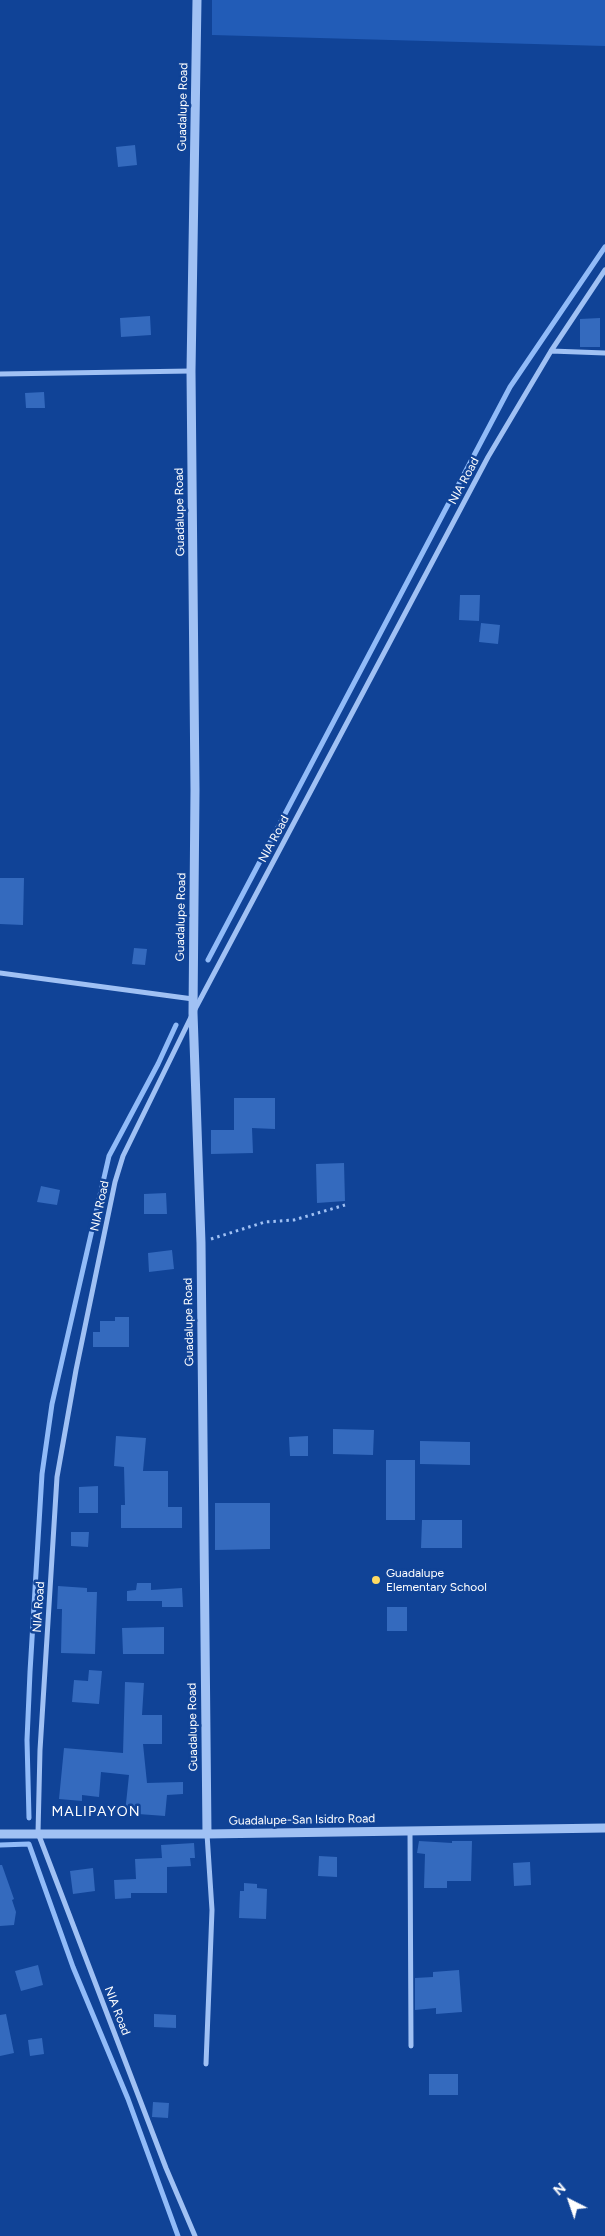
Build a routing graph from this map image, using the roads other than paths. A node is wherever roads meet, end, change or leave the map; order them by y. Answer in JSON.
{"nodes":[{"id":1,"x":197,"y":0,"type":"edge"},
{"id":2,"x":605,"y":270,"type":"edge"},
{"id":3,"x":550,"y":351,"type":"junction"},
{"id":4,"x":605,"y":354,"type":"edge"},
{"id":5,"x":191,"y":371,"type":"junction"},
{"id":6,"x":0,"y":374,"type":"edge"},
{"id":7,"x":0,"y":973,"type":"edge"},
{"id":8,"x":193,"y":999,"type":"junction"},
{"id":9,"x":193,"y":1013,"type":"junction"},
{"id":10,"x":605,"y":1828,"type":"edge"},
{"id":11,"x":410,"y":1831,"type":"junction"},
{"id":12,"x":38,"y":1833,"type":"junction"},
{"id":13,"x":0,"y":1834,"type":"edge"},
{"id":14,"x":207,"y":1834,"type":"junction"},
{"id":15,"x":411,"y":2046,"type":"dead end"},
{"id":16,"x":206,"y":2064,"type":"dead end"},
{"id":17,"x":195,"y":2236,"type":"edge"}],
"edges":[{"from":1,"to":5,"type":"street","name":"Guadalupe Road"},
{"from":2,"to":3,"type":"street","name":"NIA Road"},
{"from":3,"to":4,"type":"street"},
{"from":3,"to":9,"type":"street","name":"NIA Road"},
{"from":5,"to":6,"type":"street"},
{"from":5,"to":8,"type":"street","name":"Guadalupe Road"},
{"from":7,"to":8,"type":"street"},
{"from":8,"to":9,"type":"street","name":"Guadalupe Road"},
{"from":9,"to":12,"type":"street","name":"NIA Road"},
{"from":9,"to":14,"type":"street","name":"Guadalupe Road"},
{"from":10,"to":11,"type":"street","name":"Guadalupe-San Isidro Road"},
{"from":11,"to":14,"type":"street","name":"Guadalupe-San Isidro Road"},
{"from":11,"to":15,"type":"street"},
{"from":12,"to":13,"type":"street","name":"Guadalupe-San Isidro Road"},
{"from":12,"to":14,"type":"street","name":"Guadalupe-San Isidro Road"},
{"from":12,"to":17,"type":"street","name":"NIA Road"},
{"from":14,"to":16,"type":"street"}]}
